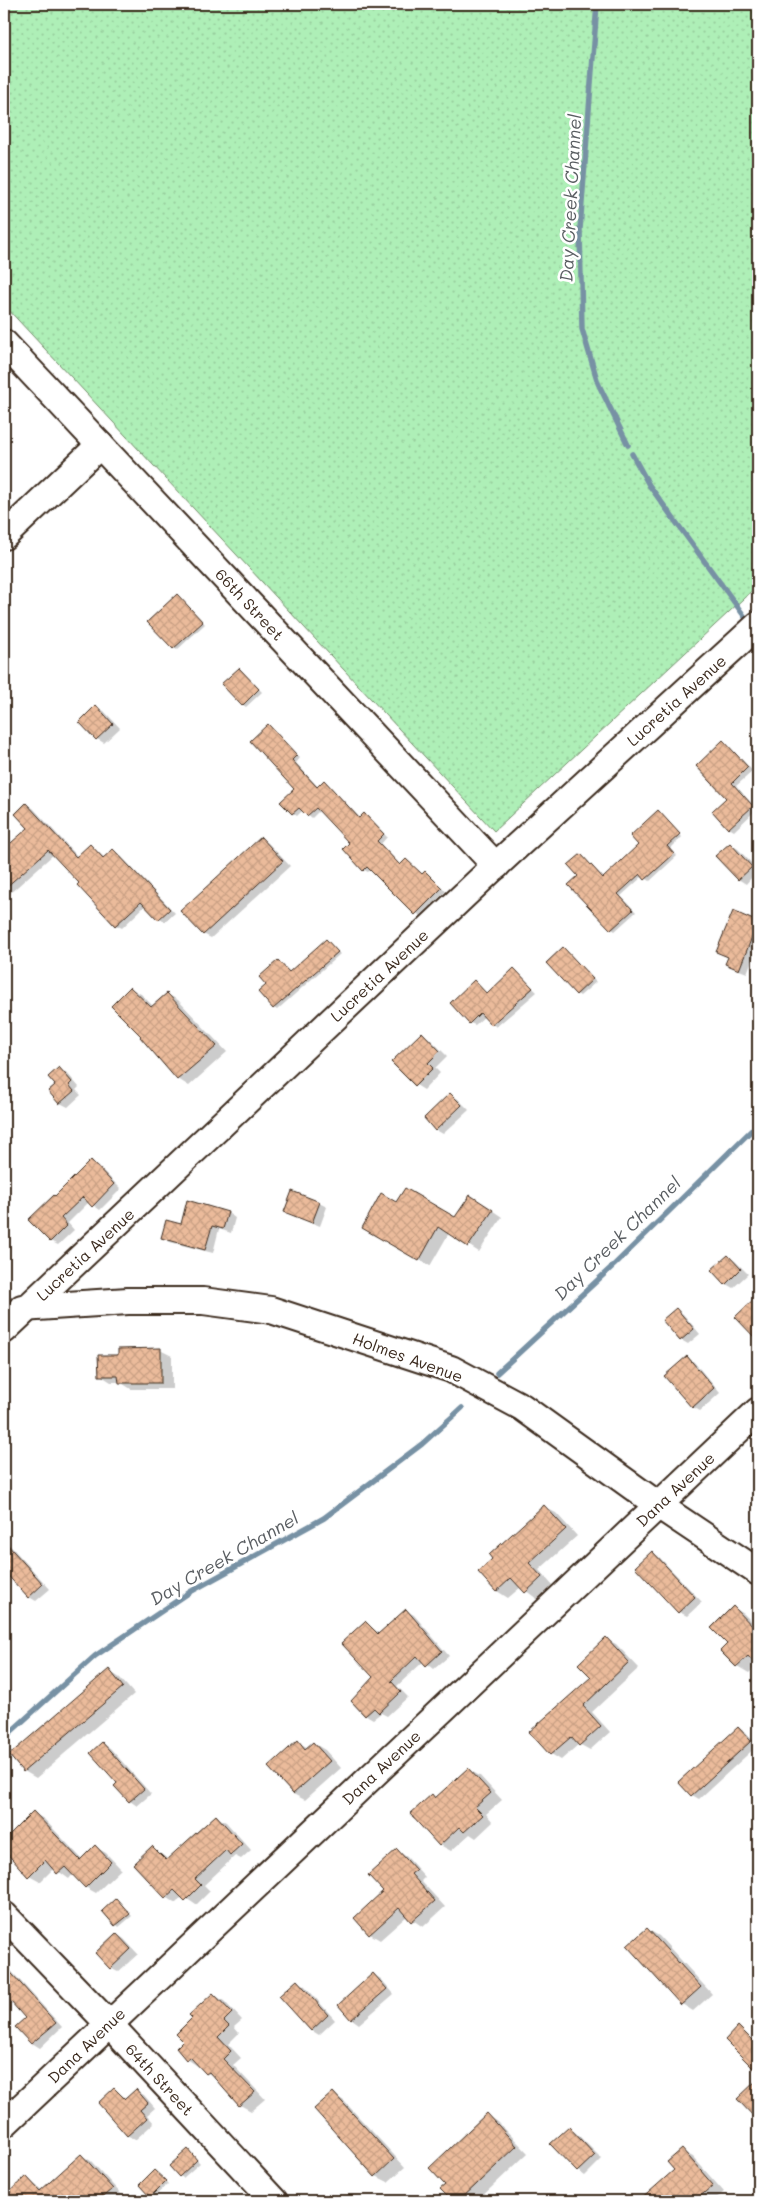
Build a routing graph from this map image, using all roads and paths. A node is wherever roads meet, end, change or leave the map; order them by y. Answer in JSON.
{"nodes":[{"id":1,"x":4,"y":343,"type":"edge"},
{"id":2,"x":100,"y":445,"type":"junction"},
{"id":3,"x":4,"y":536,"type":"edge"},
{"id":4,"x":758,"y":625,"type":"edge"},
{"id":5,"x":496,"y":866,"type":"junction"},
{"id":6,"x":16,"y":1308,"type":"edge"},
{"id":7,"x":4,"y":1330,"type":"edge"},
{"id":8,"x":758,"y":1411,"type":"edge"},
{"id":9,"x":658,"y":1505,"type":"junction"},
{"id":10,"x":758,"y":1572,"type":"edge"},
{"id":11,"x":4,"y":1915,"type":"edge"},
{"id":12,"x":109,"y":2024,"type":"junction"},
{"id":13,"x":4,"y":2124,"type":"edge"},
{"id":14,"x":274,"y":2201,"type":"edge"}],
"edges":[{"from":1,"to":2,"type":"street","name":"66th Street"},
{"from":2,"to":3,"type":"street"},
{"from":2,"to":5,"type":"street","name":"66th Street"},
{"from":4,"to":5,"type":"street","name":"Lucretia Avenue"},
{"from":5,"to":6,"type":"street","name":"Lucretia Avenue"},
{"from":6,"to":7,"type":"street","name":"Lucretia Avenue"},
{"from":6,"to":9,"type":"street","name":"Holmes Avenue"},
{"from":8,"to":9,"type":"street","name":"Dana Avenue"},
{"from":9,"to":10,"type":"street","name":"Holmes Avenue"},
{"from":9,"to":12,"type":"street","name":"Dana Avenue"},
{"from":11,"to":12,"type":"street","name":"64th Street"},
{"from":12,"to":13,"type":"street","name":"Dana Avenue"},
{"from":12,"to":14,"type":"street","name":"64th Street"}]}
